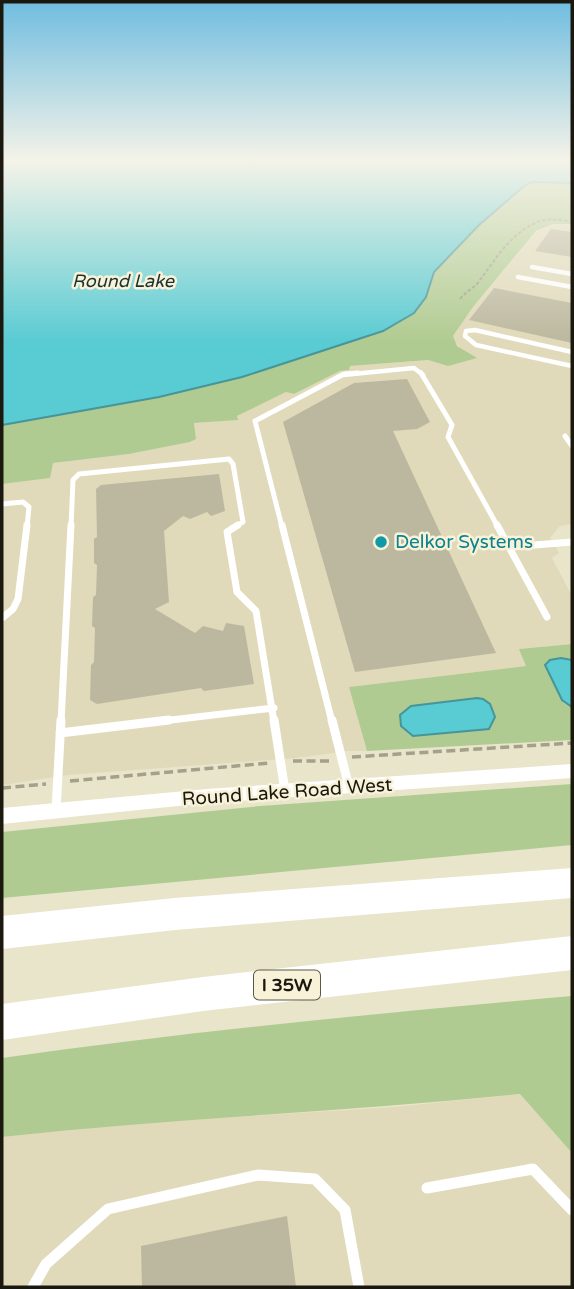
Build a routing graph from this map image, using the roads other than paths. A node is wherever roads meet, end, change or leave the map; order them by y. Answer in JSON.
{"nodes":[{"id":1,"x":532,"y":267,"type":"dead end"},
{"id":2,"x":572,"y":274,"type":"edge"},
{"id":3,"x":518,"y":277,"type":"dead end"},
{"id":4,"x":572,"y":286,"type":"edge"},
{"id":5,"x":572,"y":352,"type":"edge"},
{"id":6,"x":572,"y":366,"type":"edge"},
{"id":7,"x":565,"y":436,"type":"dead end"},
{"id":8,"x":572,"y":446,"type":"edge"},
{"id":9,"x":2,"y":504,"type":"edge"},
{"id":10,"x":572,"y":542,"type":"edge"},
{"id":11,"x":510,"y":547,"type":"junction"},
{"id":12,"x":547,"y":617,"type":"dead end"},
{"id":13,"x":2,"y":618,"type":"edge"},
{"id":14,"x":274,"y":708,"type":"junction"},
{"id":15,"x":60,"y":733,"type":"junction"},
{"id":16,"x":572,"y":771,"type":"edge"},
{"id":17,"x":349,"y":787,"type":"junction"},
{"id":18,"x":285,"y":791,"type":"junction"},
{"id":19,"x":55,"y":810,"type":"junction"},
{"id":20,"x":2,"y":816,"type":"edge"},
{"id":21,"x":572,"y":883,"type":"edge"},
{"id":22,"x":2,"y":933,"type":"edge"},
{"id":23,"x":572,"y":953,"type":"edge"},
{"id":24,"x":2,"y":1022,"type":"edge"},
{"id":25,"x":427,"y":1188,"type":"dead end"},
{"id":26,"x":572,"y":1209,"type":"edge"},
{"id":27,"x":33,"y":1287,"type":"edge"},
{"id":28,"x":359,"y":1287,"type":"edge"}],
"edges":[{"from":1,"to":2,"type":"lane"},
{"from":3,"to":4,"type":"lane"},
{"from":5,"to":6,"type":"lane"},
{"from":7,"to":8,"type":"lane"},
{"from":9,"to":13,"type":"lane"},
{"from":10,"to":11,"type":"lane"},
{"from":11,"to":12,"type":"lane"},
{"from":11,"to":17,"type":"lane"},
{"from":14,"to":15,"type":"lane"},
{"from":14,"to":15,"type":"lane"},
{"from":14,"to":18,"type":"lane"},
{"from":15,"to":19,"type":"lane"},
{"from":16,"to":17,"type":"street","name":"Round Lake Road West"},
{"from":17,"to":18,"type":"street","name":"Round Lake Road West"},
{"from":18,"to":19,"type":"street","name":"Round Lake Road West"},
{"from":19,"to":20,"type":"street","name":"Round Lake Road West"},
{"from":21,"to":22,"type":"highway"},
{"from":23,"to":24,"type":"highway","number":"I 35W"},
{"from":25,"to":26,"type":"lane"},
{"from":27,"to":28,"type":"lane"}]}
